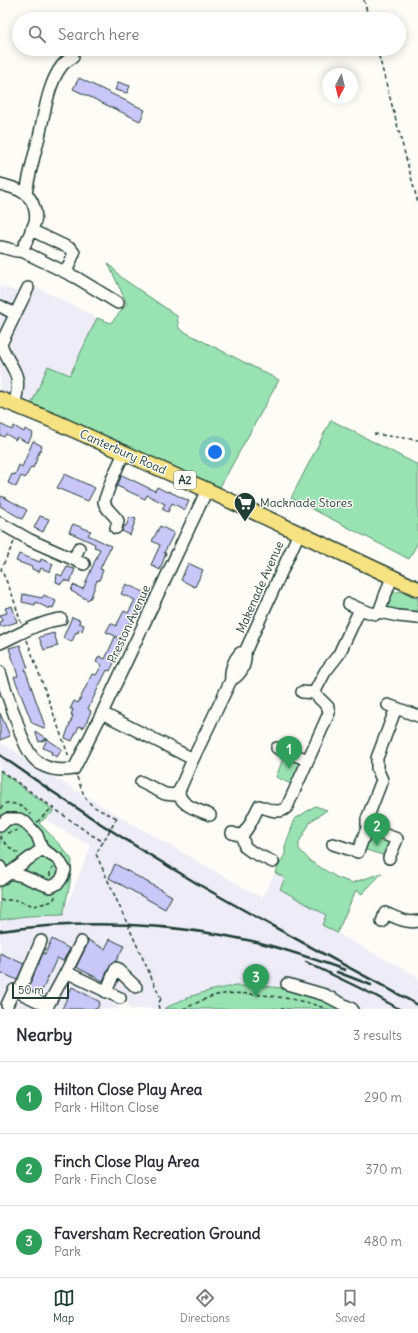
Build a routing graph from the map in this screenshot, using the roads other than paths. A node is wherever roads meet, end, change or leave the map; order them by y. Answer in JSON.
{"nodes":[{"id":1,"x":73,"y":57,"type":"dead end"},
{"id":2,"x":0,"y":184,"type":"edge"},
{"id":3,"x":26,"y":194,"type":"junction"},
{"id":4,"x":31,"y":230,"type":"junction"},
{"id":5,"x":0,"y":247,"type":"edge"},
{"id":6,"x":22,"y":251,"type":"junction"},
{"id":7,"x":66,"y":272,"type":"junction"},
{"id":8,"x":28,"y":288,"type":"dead end"},
{"id":9,"x":118,"y":303,"type":"dead end"},
{"id":10,"x":0,"y":306,"type":"edge"},
{"id":11,"x":15,"y":314,"type":"junction"},
{"id":12,"x":0,"y":399,"type":"edge"},
{"id":13,"x":14,"y":405,"type":"junction"},
{"id":14,"x":124,"y":453,"type":"junction"},
{"id":15,"x":207,"y":490,"type":"junction"},
{"id":16,"x":0,"y":523,"type":"edge"},
{"id":17,"x":116,"y":528,"type":"dead end"},
{"id":18,"x":299,"y":533,"type":"junction"},
{"id":19,"x":78,"y":548,"type":"dead end"},
{"id":20,"x":392,"y":577,"type":"junction"},
{"id":21,"x":418,"y":589,"type":"edge"},
{"id":22,"x":349,"y":604,"type":"dead end"},
{"id":23,"x":360,"y":609,"type":"junction"},
{"id":24,"x":379,"y":612,"type":"junction"},
{"id":25,"x":418,"y":618,"type":"edge"},
{"id":26,"x":61,"y":619,"type":"dead end"},
{"id":27,"x":0,"y":643,"type":"edge"},
{"id":28,"x":0,"y":672,"type":"edge"},
{"id":29,"x":302,"y":692,"type":"dead end"},
{"id":30,"x":314,"y":693,"type":"junction"},
{"id":31,"x":102,"y":713,"type":"junction"},
{"id":32,"x":418,"y":716,"type":"edge"},
{"id":33,"x":277,"y":748,"type":"dead end"},
{"id":34,"x":193,"y":759,"type":"junction"},
{"id":35,"x":308,"y":760,"type":"junction"},
{"id":36,"x":141,"y":782,"type":"dead end"},
{"id":37,"x":179,"y":791,"type":"junction"},
{"id":38,"x":210,"y":815,"type":"dead end"},
{"id":39,"x":0,"y":826,"type":"edge"},
{"id":40,"x":367,"y":828,"type":"junction"},
{"id":41,"x":333,"y":844,"type":"dead end"},
{"id":42,"x":42,"y":849,"type":"junction"},
{"id":43,"x":389,"y":858,"type":"dead end"},
{"id":44,"x":273,"y":862,"type":"dead end"},
{"id":45,"x":4,"y":874,"type":"edge"},
{"id":46,"x":418,"y":921,"type":"edge"},
{"id":47,"x":382,"y":922,"type":"dead end"},
{"id":48,"x":41,"y":941,"type":"dead end"},
{"id":49,"x":81,"y":942,"type":"dead end"},
{"id":50,"x":66,"y":972,"type":"junction"},
{"id":51,"x":287,"y":984,"type":"dead end"},
{"id":52,"x":136,"y":987,"type":"dead end"},
{"id":53,"x":16,"y":991,"type":"junction"},
{"id":54,"x":106,"y":992,"type":"junction"},
{"id":55,"x":120,"y":998,"type":"dead end"},
{"id":56,"x":7,"y":1005,"type":"dead end"},
{"id":57,"x":47,"y":1008,"type":"edge"},
{"id":58,"x":352,"y":1009,"type":"edge"}],
"edges":[{"from":1,"to":3,"type":"street"},
{"from":2,"to":3,"type":"street"},
{"from":3,"to":4,"type":"street"},
{"from":4,"to":6,"type":"street"},
{"from":4,"to":7,"type":"street"},
{"from":5,"to":6,"type":"street"},
{"from":6,"to":7,"type":"street"},
{"from":7,"to":9,"type":"street"},
{"from":8,"to":11,"type":"street"},
{"from":10,"to":11,"type":"street"},
{"from":11,"to":13,"type":"street"},
{"from":12,"to":13,"type":"main road","name":"Canterbury Road","number":"A2"},
{"from":13,"to":14,"type":"main road","name":"Canterbury Road","number":"A2"},
{"from":14,"to":15,"type":"main road","name":"Canterbury Road","number":"A2"},
{"from":14,"to":17,"type":"street"},
{"from":15,"to":18,"type":"main road","name":"Canterbury Road","number":"A2"},
{"from":15,"to":31,"type":"street","name":"Preston Avenue"},
{"from":16,"to":19,"type":"street"},
{"from":18,"to":20,"type":"main road","name":"Canterbury Road","number":"A2"},
{"from":18,"to":34,"type":"street","name":"Makenade Avenue"},
{"from":20,"to":21,"type":"main road","name":"Canterbury Road","number":"A2"},
{"from":20,"to":24,"type":"street"},
{"from":22,"to":23,"type":"street"},
{"from":23,"to":24,"type":"street"},
{"from":23,"to":30,"type":"street"},
{"from":24,"to":25,"type":"street"},
{"from":26,"to":27,"type":"street"},
{"from":28,"to":31,"type":"street","name":"Preston Avenue"},
{"from":29,"to":30,"type":"street"},
{"from":30,"to":35,"type":"street"},
{"from":31,"to":34,"type":"street"},
{"from":32,"to":40,"type":"street"},
{"from":33,"to":35,"type":"street"},
{"from":34,"to":37,"type":"street","name":"Makenade Avenue"},
{"from":35,"to":44,"type":"street"},
{"from":36,"to":37,"type":"street"},
{"from":37,"to":38,"type":"street"},
{"from":39,"to":42,"type":"street"},
{"from":40,"to":41,"type":"street"},
{"from":40,"to":43,"type":"street"},
{"from":42,"to":45,"type":"street"},
{"from":42,"to":45,"type":"street"},
{"from":46,"to":47,"type":"street"},
{"from":48,"to":53,"type":"street"},
{"from":49,"to":50,"type":"street"},
{"from":50,"to":54,"type":"street"},
{"from":50,"to":57,"type":"street"},
{"from":51,"to":58,"type":"street"},
{"from":52,"to":54,"type":"street"},
{"from":53,"to":56,"type":"street"},
{"from":53,"to":57,"type":"street"},
{"from":54,"to":55,"type":"street"}]}
